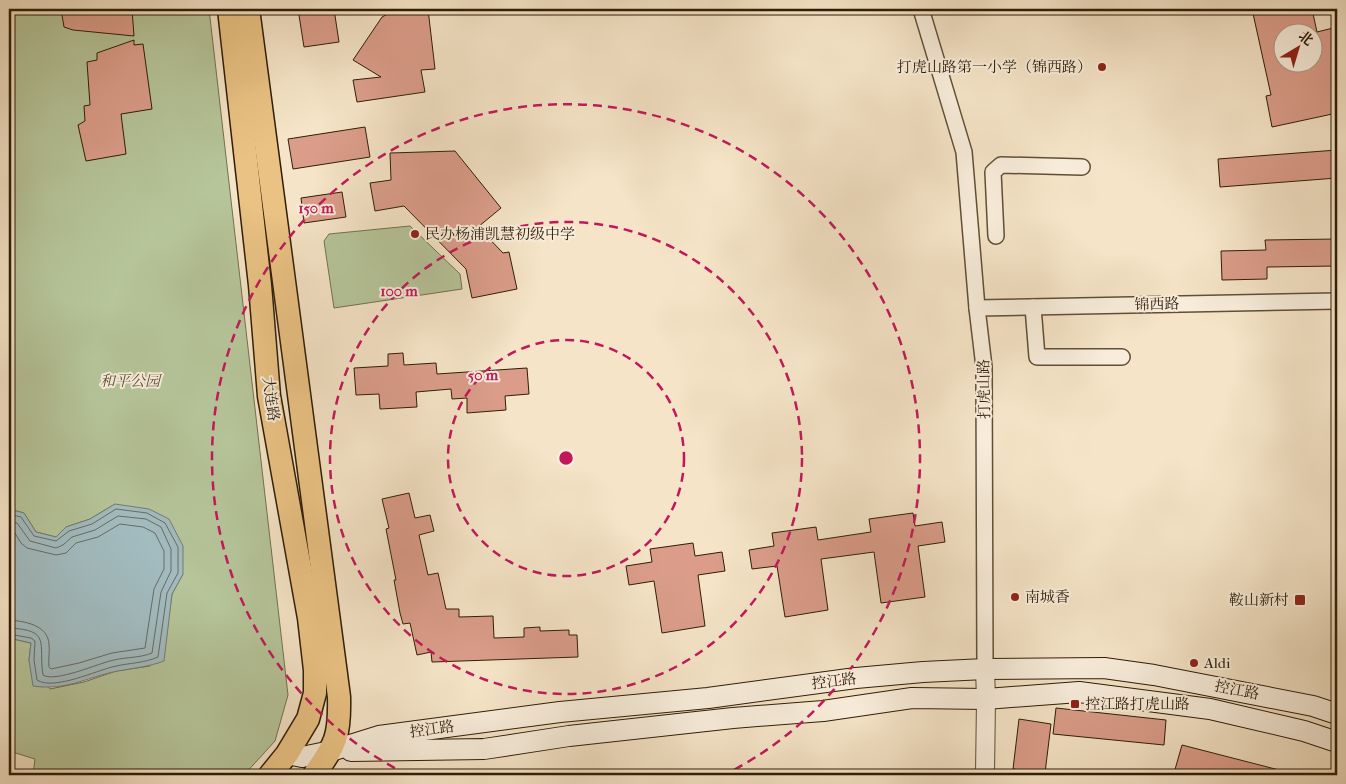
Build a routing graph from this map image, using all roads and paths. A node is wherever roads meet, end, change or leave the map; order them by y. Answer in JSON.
{"nodes":[{"id":1,"x":229,"y":9,"type":"edge"},
{"id":2,"x":248,"y":9,"type":"edge"},
{"id":3,"x":922,"y":9,"type":"edge"},
{"id":4,"x":1082,"y":167,"type":"dead end"},
{"id":5,"x":996,"y":236,"type":"dead end"},
{"id":6,"x":1337,"y":301,"type":"edge"},
{"id":7,"x":1033,"y":307,"type":"junction"},
{"id":8,"x":978,"y":308,"type":"junction"},
{"id":9,"x":1122,"y":357,"type":"dead end"},
{"id":10,"x":985,"y":669,"type":"junction"},
{"id":11,"x":986,"y":698,"type":"junction"},
{"id":12,"x":1337,"y":714,"type":"edge"},
{"id":13,"x":1337,"y":742,"type":"edge"},
{"id":14,"x":331,"y":751,"type":"junction"},
{"id":15,"x":287,"y":754,"type":"junction"},
{"id":16,"x":270,"y":775,"type":"edge"},
{"id":17,"x":314,"y":775,"type":"edge"},
{"id":18,"x":985,"y":775,"type":"edge"}],
"edges":[{"from":1,"to":15,"type":"main road","name":"大连路"},
{"from":2,"to":14,"type":"main road","name":"大连路"},
{"from":3,"to":8,"type":"street","name":"打虎山路"},
{"from":4,"to":5,"type":"street"},
{"from":6,"to":7,"type":"street","name":"锦西路"},
{"from":7,"to":8,"type":"street","name":"锦西路"},
{"from":7,"to":9,"type":"street"},
{"from":8,"to":10,"type":"street","name":"打虎山路"},
{"from":10,"to":11,"type":"street","name":"打虎山路"},
{"from":10,"to":12,"type":"main road","name":"控江路"},
{"from":10,"to":14,"type":"main road","name":"控江路"},
{"from":11,"to":13,"type":"main road","name":"控江路"},
{"from":11,"to":14,"type":"main road","name":"控江路"},
{"from":11,"to":18,"type":"street","name":"打虎山路"},
{"from":14,"to":15,"type":"main road","name":"控江路"},
{"from":14,"to":17,"type":"main road","name":"大连路"},
{"from":15,"to":16,"type":"main road","name":"大连路"}]}
